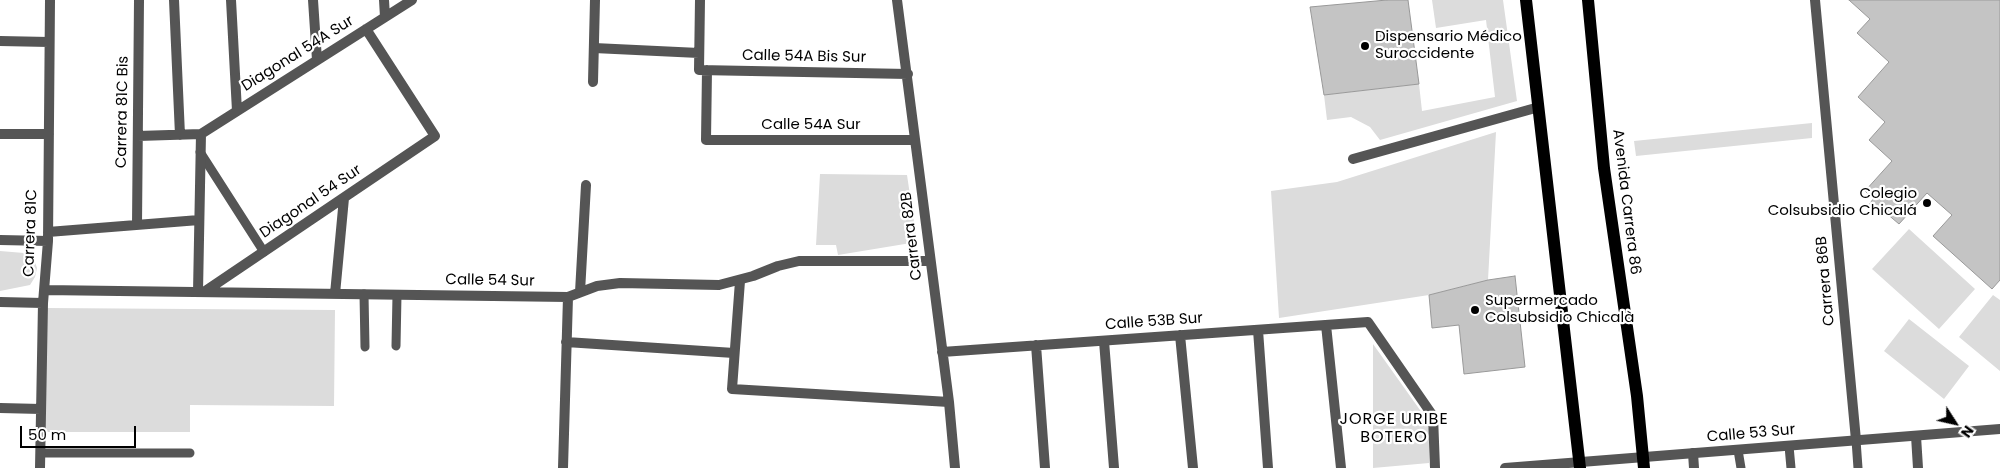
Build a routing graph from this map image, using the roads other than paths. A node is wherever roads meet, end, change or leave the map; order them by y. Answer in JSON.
{"nodes":[{"id":1,"x":50,"y":0,"type":"edge"},
{"id":2,"x":139,"y":0,"type":"edge"},
{"id":3,"x":174,"y":0,"type":"edge"},
{"id":4,"x":231,"y":0,"type":"edge"},
{"id":5,"x":313,"y":0,"type":"edge"},
{"id":6,"x":384,"y":0,"type":"edge"},
{"id":7,"x":412,"y":0,"type":"edge"},
{"id":8,"x":595,"y":0,"type":"edge"},
{"id":9,"x":700,"y":0,"type":"edge"},
{"id":10,"x":897,"y":0,"type":"edge"},
{"id":11,"x":1526,"y":0,"type":"edge"},
{"id":12,"x":1588,"y":0,"type":"edge"},
{"id":13,"x":1815,"y":0,"type":"edge"},
{"id":14,"x":385,"y":17,"type":"junction"},
{"id":15,"x":366,"y":29,"type":"junction"},
{"id":16,"x":0,"y":41,"type":"edge"},
{"id":17,"x":49,"y":42,"type":"junction"},
{"id":18,"x":594,"y":48,"type":"junction"},
{"id":19,"x":699,"y":53,"type":"junction"},
{"id":20,"x":317,"y":60,"type":"junction"},
{"id":21,"x":703,"y":70,"type":"junction"},
{"id":22,"x":908,"y":74,"type":"junction"},
{"id":23,"x":593,"y":82,"type":"dead end"},
{"id":24,"x":1539,"y":107,"type":"junction"},
{"id":25,"x":237,"y":111,"type":"junction"},
{"id":26,"x":0,"y":134,"type":"edge"},
{"id":27,"x":49,"y":134,"type":"junction"},
{"id":28,"x":201,"y":134,"type":"junction"},
{"id":29,"x":180,"y":135,"type":"junction"},
{"id":30,"x":138,"y":136,"type":"junction"},
{"id":31,"x":916,"y":140,"type":"junction"},
{"id":32,"x":200,"y":152,"type":"junction"},
{"id":33,"x":1353,"y":159,"type":"dead end"},
{"id":34,"x":586,"y":186,"type":"dead end"},
{"id":35,"x":344,"y":198,"type":"junction"},
{"id":36,"x":200,"y":220,"type":"junction"},
{"id":37,"x":137,"y":225,"type":"junction"},
{"id":38,"x":48,"y":237,"type":"junction"},
{"id":39,"x":0,"y":240,"type":"edge"},
{"id":40,"x":264,"y":252,"type":"junction"},
{"id":41,"x":930,"y":261,"type":"junction"},
{"id":42,"x":740,"y":281,"type":"junction"},
{"id":43,"x":44,"y":290,"type":"junction"},
{"id":44,"x":201,"y":292,"type":"junction"},
{"id":45,"x":580,"y":292,"type":"junction"},
{"id":46,"x":335,"y":294,"type":"junction"},
{"id":47,"x":364,"y":294,"type":"junction"},
{"id":48,"x":396,"y":295,"type":"junction"},
{"id":49,"x":568,"y":297,"type":"junction"},
{"id":50,"x":0,"y":302,"type":"edge"},
{"id":51,"x":43,"y":303,"type":"junction"},
{"id":52,"x":1326,"y":325,"type":"junction"},
{"id":53,"x":1258,"y":330,"type":"junction"},
{"id":54,"x":1180,"y":336,"type":"junction"},
{"id":55,"x":1104,"y":340,"type":"junction"},
{"id":56,"x":566,"y":342,"type":"junction"},
{"id":57,"x":1036,"y":345,"type":"junction"},
{"id":58,"x":396,"y":346,"type":"dead end"},
{"id":59,"x":365,"y":347,"type":"dead end"},
{"id":60,"x":942,"y":352,"type":"junction"},
{"id":61,"x":734,"y":353,"type":"junction"},
{"id":62,"x":949,"y":402,"type":"junction"},
{"id":63,"x":0,"y":408,"type":"edge"},
{"id":64,"x":41,"y":410,"type":"junction"},
{"id":65,"x":2000,"y":429,"type":"edge"},
{"id":66,"x":1916,"y":436,"type":"junction"},
{"id":67,"x":1856,"y":440,"type":"junction"},
{"id":68,"x":1788,"y":446,"type":"junction"},
{"id":69,"x":1738,"y":450,"type":"junction"},
{"id":70,"x":41,"y":453,"type":"junction"},
{"id":71,"x":190,"y":453,"type":"dead end"},
{"id":72,"x":1693,"y":454,"type":"junction"},
{"id":73,"x":1643,"y":463,"type":"edge"},
{"id":74,"x":1580,"y":465,"type":"edge"},
{"id":75,"x":40,"y":468,"type":"edge"},
{"id":76,"x":563,"y":468,"type":"edge"},
{"id":77,"x":955,"y":468,"type":"edge"},
{"id":78,"x":1045,"y":468,"type":"edge"},
{"id":79,"x":1114,"y":468,"type":"edge"},
{"id":80,"x":1192,"y":468,"type":"edge"},
{"id":81,"x":1268,"y":468,"type":"edge"},
{"id":82,"x":1341,"y":468,"type":"edge"},
{"id":83,"x":1435,"y":468,"type":"edge"},
{"id":84,"x":1505,"y":468,"type":"edge"},
{"id":85,"x":1694,"y":468,"type":"edge"},
{"id":86,"x":1741,"y":468,"type":"edge"},
{"id":87,"x":1791,"y":468,"type":"edge"},
{"id":88,"x":1858,"y":468,"type":"edge"},
{"id":89,"x":1918,"y":468,"type":"edge"}],
"edges":[{"from":1,"to":17,"type":"street","name":"Carrera 81C"},
{"from":2,"to":30,"type":"street","name":"Carrera 81C Bis"},
{"from":3,"to":29,"type":"street"},
{"from":4,"to":25,"type":"street"},
{"from":5,"to":20,"type":"street"},
{"from":6,"to":14,"type":"street"},
{"from":7,"to":14,"type":"street","name":"Diagonal 54A Sur"},
{"from":8,"to":18,"type":"street"},
{"from":9,"to":19,"type":"street"},
{"from":10,"to":22,"type":"street","name":"Carrera 82B"},
{"from":11,"to":24,"type":"main road"},
{"from":12,"to":73,"type":"main road","name":"Avenida Carrera 86"},
{"from":13,"to":67,"type":"street","name":"Carrera 86B"},
{"from":14,"to":15,"type":"street","name":"Diagonal 54A Sur"},
{"from":15,"to":20,"type":"street","name":"Diagonal 54A Sur"},
{"from":15,"to":35,"type":"street","name":"Diagonal 54 Sur"},
{"from":16,"to":17,"type":"street"},
{"from":17,"to":27,"type":"street","name":"Carrera 81C"},
{"from":18,"to":19,"type":"street"},
{"from":18,"to":23,"type":"street"},
{"from":19,"to":21,"type":"street"},
{"from":20,"to":25,"type":"street","name":"Diagonal 54A Sur"},
{"from":21,"to":22,"type":"street","name":"Calle 54A Bis Sur"},
{"from":21,"to":31,"type":"street","name":"Calle 54A Sur"},
{"from":22,"to":31,"type":"street","name":"Carrera 82B"},
{"from":24,"to":33,"type":"street"},
{"from":24,"to":74,"type":"main road"},
{"from":25,"to":28,"type":"street","name":"Diagonal 54A Sur"},
{"from":26,"to":27,"type":"street"},
{"from":27,"to":38,"type":"street","name":"Carrera 81C"},
{"from":28,"to":29,"type":"street"},
{"from":28,"to":32,"type":"street"},
{"from":29,"to":30,"type":"street"},
{"from":30,"to":37,"type":"street","name":"Carrera 81C Bis"},
{"from":31,"to":41,"type":"street","name":"Carrera 82B"},
{"from":32,"to":36,"type":"street"},
{"from":32,"to":40,"type":"lane"},
{"from":34,"to":45,"type":"street"},
{"from":35,"to":40,"type":"street","name":"Diagonal 54 Sur"},
{"from":35,"to":46,"type":"street"},
{"from":36,"to":37,"type":"street"},
{"from":36,"to":44,"type":"street"},
{"from":37,"to":38,"type":"street"},
{"from":38,"to":39,"type":"street"},
{"from":38,"to":43,"type":"street","name":"Carrera 81C"},
{"from":40,"to":44,"type":"street","name":"Diagonal 54 Sur"},
{"from":41,"to":42,"type":"street","name":"Calle 54 Sur"},
{"from":41,"to":60,"type":"street","name":"Carrera 82B"},
{"from":42,"to":45,"type":"street","name":"Calle 54 Sur"},
{"from":42,"to":61,"type":"street"},
{"from":43,"to":44,"type":"street","name":"Calle 54 Sur"},
{"from":43,"to":51,"type":"street","name":"Carrera 81C"},
{"from":44,"to":46,"type":"street","name":"Calle 54 Sur"},
{"from":45,"to":49,"type":"street","name":"Calle 54 Sur"},
{"from":46,"to":47,"type":"street","name":"Calle 54 Sur"},
{"from":47,"to":48,"type":"street","name":"Calle 54 Sur"},
{"from":47,"to":59,"type":"lane"},
{"from":48,"to":49,"type":"street","name":"Calle 54 Sur"},
{"from":48,"to":58,"type":"lane"},
{"from":49,"to":56,"type":"street"},
{"from":50,"to":51,"type":"street"},
{"from":51,"to":64,"type":"street","name":"Carrera 81C"},
{"from":52,"to":53,"type":"street","name":"Calle 53B Sur"},
{"from":52,"to":82,"type":"street"},
{"from":52,"to":83,"type":"street","name":"Calle 53B Sur"},
{"from":53,"to":54,"type":"street","name":"Calle 53B Sur"},
{"from":53,"to":81,"type":"street"},
{"from":54,"to":55,"type":"street","name":"Calle 53B Sur"},
{"from":54,"to":80,"type":"street"},
{"from":55,"to":57,"type":"street","name":"Calle 53B Sur"},
{"from":55,"to":79,"type":"street"},
{"from":56,"to":61,"type":"street"},
{"from":56,"to":76,"type":"street"},
{"from":57,"to":60,"type":"street","name":"Calle 53B Sur"},
{"from":57,"to":78,"type":"street"},
{"from":60,"to":62,"type":"street","name":"Carrera 82B"},
{"from":61,"to":62,"type":"street"},
{"from":62,"to":77,"type":"street","name":"Carrera 82B"},
{"from":63,"to":64,"type":"street"},
{"from":64,"to":70,"type":"street","name":"Carrera 81C"},
{"from":65,"to":66,"type":"street","name":"Calle 53 Sur"},
{"from":66,"to":67,"type":"street","name":"Calle 53 Sur"},
{"from":66,"to":89,"type":"street"},
{"from":67,"to":68,"type":"street","name":"Calle 53 Sur"},
{"from":67,"to":88,"type":"lane"},
{"from":68,"to":69,"type":"street","name":"Calle 53 Sur"},
{"from":68,"to":87,"type":"lane"},
{"from":69,"to":72,"type":"street","name":"Calle 53 Sur"},
{"from":69,"to":86,"type":"lane"},
{"from":70,"to":71,"type":"lane"},
{"from":70,"to":75,"type":"street","name":"Carrera 81C"},
{"from":72,"to":73,"type":"street","name":"Calle 53 Sur"},
{"from":72,"to":85,"type":"street"},
{"from":73,"to":74,"type":"street","name":"Calle 53 Sur"},
{"from":74,"to":84,"type":"street","name":"Calle 53 Sur"}]}
